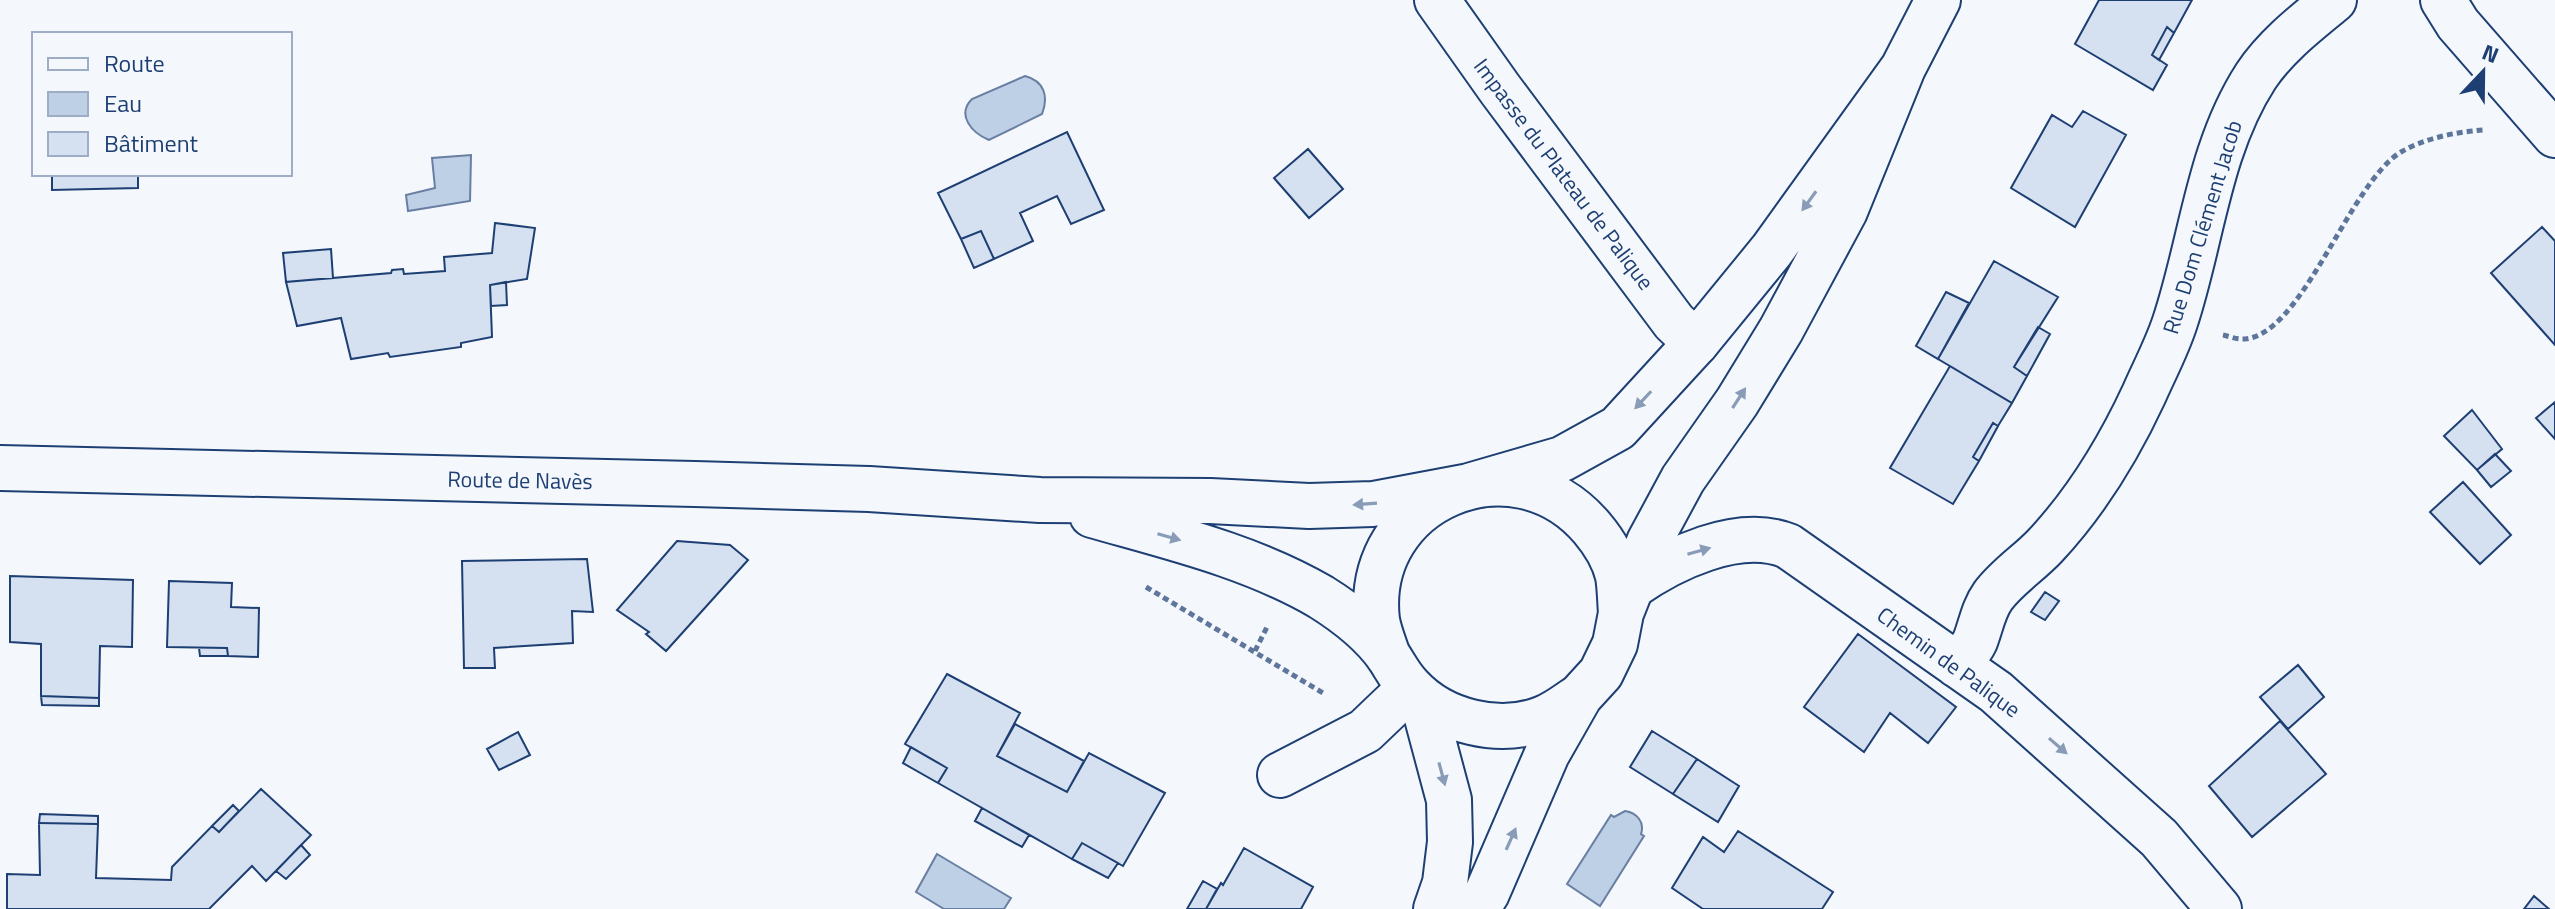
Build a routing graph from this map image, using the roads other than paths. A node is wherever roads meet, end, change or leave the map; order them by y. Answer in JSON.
{"nodes":[{"id":1,"x":1437,"y":0,"type":"edge"},
{"id":2,"x":1938,"y":0,"type":"edge"},
{"id":3,"x":2334,"y":0,"type":"edge"},
{"id":4,"x":2443,"y":0,"type":"edge"},
{"id":5,"x":1903,"y":68,"type":"junction"},
{"id":6,"x":2547,"y":127,"type":"edge"},
{"id":7,"x":1696,"y":343,"type":"junction"},
{"id":8,"x":0,"y":468,"type":"edge"},
{"id":9,"x":1469,"y":486,"type":"junction"},
{"id":10,"x":1040,"y":500,"type":"junction"},
{"id":11,"x":1626,"y":600,"type":"junction"},
{"id":12,"x":1957,"y":665,"type":"junction"},
{"id":13,"x":1406,"y":681,"type":"junction"},
{"id":14,"x":1580,"y":696,"type":"junction"},
{"id":15,"x":1280,"y":775,"type":"dead end"},
{"id":16,"x":1436,"y":909,"type":"edge"},
{"id":17,"x":1477,"y":909,"type":"edge"},
{"id":18,"x":2219,"y":909,"type":"edge"}],
"edges":[{"from":1,"to":7,"type":"main road","name":"Impasse du Plateau de Palique"},
{"from":2,"to":5,"type":"main road"},
{"from":3,"to":12,"type":"main road","name":"Rue Dom Clément Jacob"},
{"from":4,"to":6,"type":"main road"},
{"from":5,"to":7,"type":"main road","one_way":true},
{"from":11,"to":5,"type":"main road","one_way":true},
{"from":7,"to":9,"type":"main road","one_way":true},
{"from":8,"to":10,"type":"main road","name":"Route de Navès"},
{"from":9,"to":10,"type":"main road","one_way":true},
{"from":9,"to":11,"type":"main road"},
{"from":9,"to":13,"type":"main road"},
{"from":10,"to":13,"type":"main road","one_way":true},
{"from":11,"to":12,"type":"main road","name":"Chemin de Palique","one_way":true},
{"from":11,"to":14,"type":"main road"},
{"from":12,"to":18,"type":"main road","name":"Chemin de Palique","one_way":true},
{"from":13,"to":14,"type":"main road"},
{"from":13,"to":15,"type":"main road"},
{"from":13,"to":16,"type":"main road","one_way":true},
{"from":17,"to":14,"type":"main road","one_way":true}]}
